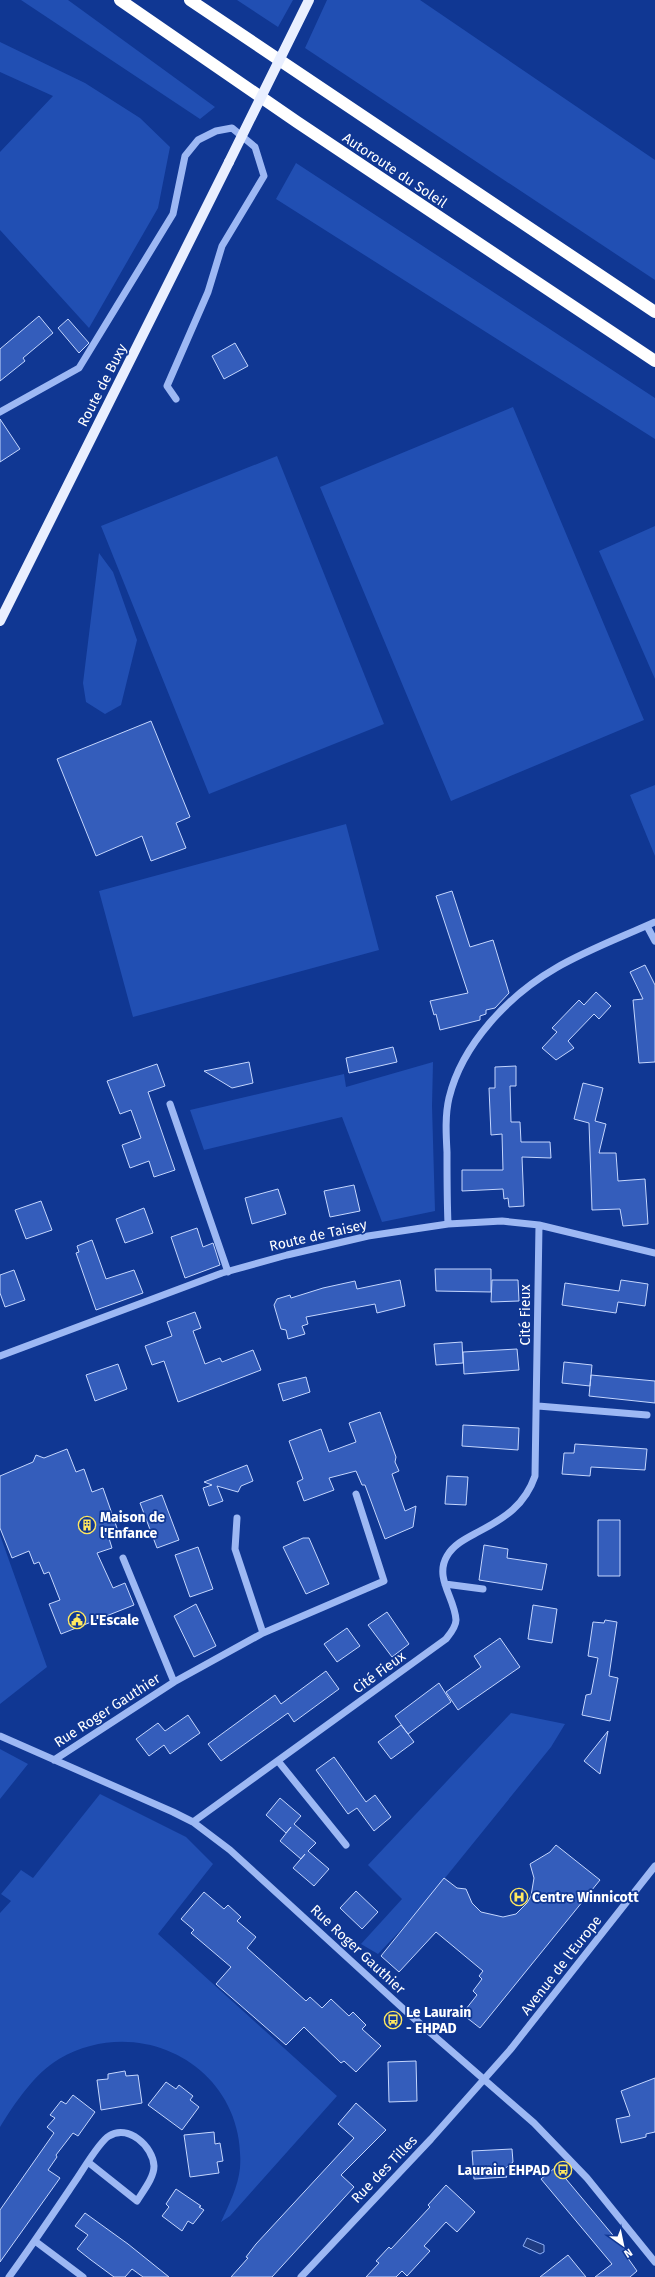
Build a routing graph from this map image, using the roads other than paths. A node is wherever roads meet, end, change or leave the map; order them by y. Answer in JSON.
{"nodes":[{"id":1,"x":120,"y":0,"type":"edge"},
{"id":2,"x":190,"y":0,"type":"edge"},
{"id":3,"x":309,"y":0,"type":"edge"},
{"id":4,"x":655,"y":312,"type":"edge"},
{"id":5,"x":655,"y":361,"type":"edge"},
{"id":6,"x":176,"y":398,"type":"dead end"},
{"id":7,"x":0,"y":412,"type":"edge"},
{"id":8,"x":0,"y":621,"type":"edge"},
{"id":9,"x":655,"y":922,"type":"edge"},
{"id":10,"x":647,"y":926,"type":"junction"},
{"id":11,"x":655,"y":941,"type":"edge"},
{"id":12,"x":170,"y":1104,"type":"dead end"},
{"id":13,"x":448,"y":1224,"type":"junction"},
{"id":14,"x":539,"y":1225,"type":"junction"},
{"id":15,"x":655,"y":1253,"type":"edge"},
{"id":16,"x":228,"y":1272,"type":"junction"},
{"id":17,"x":0,"y":1356,"type":"edge"},
{"id":18,"x":538,"y":1406,"type":"junction"},
{"id":19,"x":647,"y":1415,"type":"dead end"},
{"id":20,"x":356,"y":1494,"type":"dead end"},
{"id":21,"x":237,"y":1518,"type":"dead end"},
{"id":22,"x":124,"y":1558,"type":"dead end"},
{"id":23,"x":445,"y":1584,"type":"junction"},
{"id":24,"x":482,"y":1589,"type":"dead end"},
{"id":25,"x":263,"y":1633,"type":"junction"},
{"id":26,"x":174,"y":1682,"type":"junction"},
{"id":27,"x":0,"y":1736,"type":"edge"},
{"id":28,"x":54,"y":1760,"type":"junction"},
{"id":29,"x":278,"y":1761,"type":"junction"},
{"id":30,"x":194,"y":1822,"type":"junction"},
{"id":31,"x":346,"y":1845,"type":"dead end"},
{"id":32,"x":655,"y":1866,"type":"edge"},
{"id":33,"x":485,"y":2079,"type":"junction"},
{"id":34,"x":88,"y":2162,"type":"junction"},
{"id":35,"x":35,"y":2241,"type":"junction"},
{"id":36,"x":655,"y":2262,"type":"edge"},
{"id":37,"x":9,"y":2277,"type":"edge"},
{"id":38,"x":83,"y":2277,"type":"edge"},
{"id":39,"x":301,"y":2277,"type":"edge"}],
"edges":[{"from":1,"to":5,"type":"highway","name":"Autoroute du Soleil"},
{"from":2,"to":4,"type":"highway","name":"Autoroute du Soleil"},
{"from":3,"to":8,"type":"main road","name":"Route de Buxy","bridge":true},
{"from":6,"to":7,"type":"street"},
{"from":9,"to":10,"type":"street"},
{"from":10,"to":11,"type":"street"},
{"from":10,"to":13,"type":"street"},
{"from":12,"to":16,"type":"street"},
{"from":13,"to":14,"type":"street","name":"Route de Taisey"},
{"from":13,"to":16,"type":"street","name":"Route de Taisey"},
{"from":14,"to":15,"type":"street","name":"Route de Taisey"},
{"from":14,"to":18,"type":"street","name":"Cité Fieux"},
{"from":16,"to":17,"type":"street","name":"Route de Taisey"},
{"from":18,"to":19,"type":"street"},
{"from":18,"to":23,"type":"street","name":"Cité Fieux"},
{"from":20,"to":25,"type":"street","name":"Rue Roger Gauthier"},
{"from":21,"to":25,"type":"street"},
{"from":22,"to":26,"type":"street","name":"Rue Roger Gauthier"},
{"from":23,"to":24,"type":"street"},
{"from":23,"to":29,"type":"street","name":"Cité Fieux"},
{"from":25,"to":26,"type":"street","name":"Rue Roger Gauthier"},
{"from":26,"to":28,"type":"street","name":"Rue Roger Gauthier"},
{"from":27,"to":28,"type":"street","name":"Rue Roger Gauthier"},
{"from":28,"to":30,"type":"street","name":"Rue Roger Gauthier"},
{"from":29,"to":30,"type":"street","name":"Cité Fieux"},
{"from":29,"to":31,"type":"street"},
{"from":30,"to":33,"type":"street","name":"Rue Roger Gauthier"},
{"from":32,"to":33,"type":"street","name":"Avenue de l'Europe"},
{"from":33,"to":36,"type":"street","name":"Rue Roger Gauthier"},
{"from":33,"to":39,"type":"street","name":"Rue des Tilles"},
{"from":34,"to":34,"type":"street"},
{"from":34,"to":35,"type":"street"},
{"from":35,"to":37,"type":"street"},
{"from":35,"to":38,"type":"street"}]}
